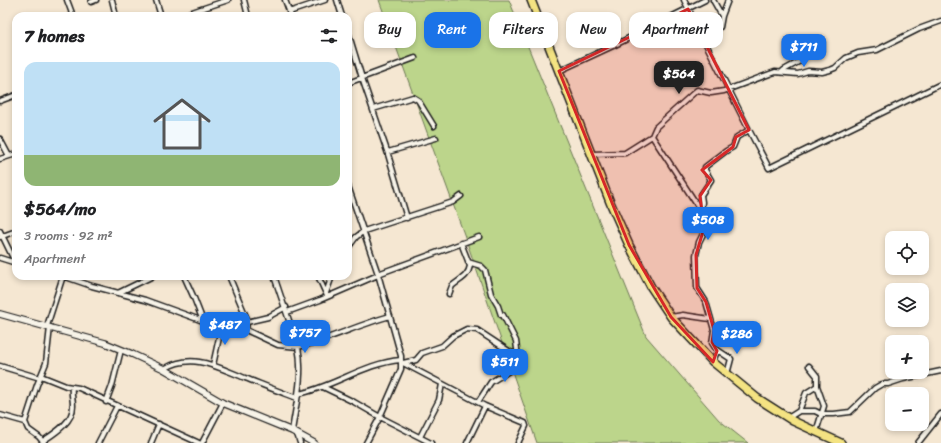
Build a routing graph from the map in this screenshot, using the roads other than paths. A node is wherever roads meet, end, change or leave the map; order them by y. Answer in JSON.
{"nodes":[{"id":1,"x":67,"y":0,"type":"edge"},
{"id":2,"x":96,"y":0,"type":"edge"},
{"id":3,"x":112,"y":0,"type":"edge"},
{"id":4,"x":156,"y":0,"type":"edge"},
{"id":5,"x":228,"y":0,"type":"edge"},
{"id":6,"x":244,"y":0,"type":"edge"},
{"id":7,"x":285,"y":0,"type":"edge"},
{"id":8,"x":325,"y":0,"type":"edge"},
{"id":9,"x":336,"y":0,"type":"edge"},
{"id":10,"x":531,"y":0,"type":"edge"},
{"id":11,"x":684,"y":0,"type":"edge"},
{"id":12,"x":705,"y":0,"type":"edge"},
{"id":13,"x":713,"y":0,"type":"edge"},
{"id":14,"x":728,"y":0,"type":"edge"},
{"id":15,"x":91,"y":2,"type":"dead end"},
{"id":16,"x":688,"y":9,"type":"junction"},
{"id":17,"x":197,"y":11,"type":"joint"},
{"id":18,"x":72,"y":12,"type":"edge"},
{"id":19,"x":115,"y":12,"type":"edge"},
{"id":20,"x":160,"y":12,"type":"edge"},
{"id":21,"x":194,"y":12,"type":"edge"},
{"id":22,"x":247,"y":12,"type":"edge"},
{"id":23,"x":289,"y":12,"type":"edge"},
{"id":24,"x":295,"y":12,"type":"edge"},
{"id":25,"x":340,"y":12,"type":"edge"},
{"id":26,"x":690,"y":12,"type":"edge"},
{"id":27,"x":720,"y":12,"type":"edge"},
{"id":28,"x":723,"y":13,"type":"edge"},
{"id":29,"x":941,"y":21,"type":"edge"},
{"id":30,"x":708,"y":48,"type":"edge"},
{"id":31,"x":352,"y":51,"type":"edge"},
{"id":32,"x":806,"y":52,"type":"dead end"},
{"id":33,"x":415,"y":58,"type":"dead end"},
{"id":34,"x":559,"y":71,"type":"junction"},
{"id":35,"x":782,"y":72,"type":"junction"},
{"id":36,"x":362,"y":78,"type":"junction"},
{"id":37,"x":352,"y":82,"type":"edge"},
{"id":38,"x":941,"y":84,"type":"edge"},
{"id":39,"x":728,"y":89,"type":"junction"},
{"id":40,"x":12,"y":97,"type":"edge"},
{"id":41,"x":0,"y":101,"type":"edge"},
{"id":42,"x":373,"y":109,"type":"junction"},
{"id":43,"x":434,"y":126,"type":"dead end"},
{"id":44,"x":749,"y":130,"type":"junction"},
{"id":45,"x":652,"y":136,"type":"junction"},
{"id":46,"x":436,"y":138,"type":"dead end"},
{"id":47,"x":0,"y":139,"type":"edge"},
{"id":48,"x":388,"y":152,"type":"junction"},
{"id":49,"x":592,"y":154,"type":"junction"},
{"id":50,"x":12,"y":155,"type":"edge"},
{"id":51,"x":9,"y":156,"type":"junction"},
{"id":52,"x":0,"y":160,"type":"edge"},
{"id":53,"x":462,"y":196,"type":"dead end"},
{"id":54,"x":352,"y":204,"type":"edge"},
{"id":55,"x":701,"y":212,"type":"junction"},
{"id":56,"x":407,"y":218,"type":"junction"},
{"id":57,"x":0,"y":231,"type":"edge"},
{"id":58,"x":364,"y":231,"type":"junction"},
{"id":59,"x":12,"y":233,"type":"edge"},
{"id":60,"x":1,"y":237,"type":"edge"},
{"id":61,"x":479,"y":237,"type":"dead end"},
{"id":62,"x":352,"y":242,"type":"edge"},
{"id":63,"x":461,"y":243,"type":"junction"},
{"id":64,"x":12,"y":257,"type":"edge"},
{"id":65,"x":0,"y":258,"type":"edge"},
{"id":66,"x":12,"y":262,"type":"edge"},
{"id":67,"x":468,"y":262,"type":"junction"},
{"id":68,"x":378,"y":274,"type":"junction"},
{"id":69,"x":62,"y":280,"type":"edge"},
{"id":70,"x":76,"y":280,"type":"edge"},
{"id":71,"x":146,"y":280,"type":"edge"},
{"id":72,"x":186,"y":280,"type":"edge"},
{"id":73,"x":231,"y":280,"type":"edge"},
{"id":74,"x":275,"y":280,"type":"edge"},
{"id":75,"x":320,"y":280,"type":"edge"},
{"id":76,"x":331,"y":280,"type":"edge"},
{"id":77,"x":118,"y":293,"type":"junction"},
{"id":78,"x":449,"y":294,"type":"dead end"},
{"id":79,"x":327,"y":295,"type":"junction"},
{"id":80,"x":286,"y":310,"type":"junction"},
{"id":81,"x":0,"y":314,"type":"edge"},
{"id":82,"x":390,"y":316,"type":"junction"},
{"id":83,"x":671,"y":317,"type":"junction"},
{"id":84,"x":710,"y":319,"type":"junction"},
{"id":85,"x":202,"y":321,"type":"junction"},
{"id":86,"x":247,"y":322,"type":"junction"},
{"id":87,"x":222,"y":324,"type":"junction"},
{"id":88,"x":48,"y":326,"type":"junction"},
{"id":89,"x":246,"y":330,"type":"junction"},
{"id":90,"x":298,"y":347,"type":"junction"},
{"id":91,"x":715,"y":348,"type":"junction"},
{"id":92,"x":121,"y":350,"type":"junction"},
{"id":93,"x":518,"y":357,"type":"junction"},
{"id":94,"x":402,"y":362,"type":"junction"},
{"id":95,"x":713,"y":362,"type":"junction"},
{"id":96,"x":212,"y":365,"type":"junction"},
{"id":97,"x":0,"y":366,"type":"edge"},
{"id":98,"x":809,"y":366,"type":"dead end"},
{"id":99,"x":164,"y":369,"type":"junction"},
{"id":100,"x":941,"y":371,"type":"edge"},
{"id":101,"x":727,"y":374,"type":"junction"},
{"id":102,"x":40,"y":377,"type":"junction"},
{"id":103,"x":442,"y":384,"type":"junction"},
{"id":104,"x":817,"y":386,"type":"junction"},
{"id":105,"x":72,"y":387,"type":"junction"},
{"id":106,"x":323,"y":387,"type":"junction"},
{"id":107,"x":298,"y":396,"type":"junction"},
{"id":108,"x":106,"y":402,"type":"junction"},
{"id":109,"x":478,"y":402,"type":"junction"},
{"id":110,"x":223,"y":403,"type":"junction"},
{"id":111,"x":117,"y":406,"type":"junction"},
{"id":112,"x":485,"y":406,"type":"junction"},
{"id":113,"x":800,"y":411,"type":"junction"},
{"id":114,"x":821,"y":414,"type":"junction"},
{"id":115,"x":941,"y":414,"type":"edge"},
{"id":116,"x":0,"y":415,"type":"edge"},
{"id":117,"x":380,"y":417,"type":"junction"},
{"id":118,"x":788,"y":418,"type":"junction"},
{"id":119,"x":25,"y":422,"type":"junction"},
{"id":120,"x":159,"y":424,"type":"junction"},
{"id":121,"x":294,"y":432,"type":"junction"},
{"id":122,"x":816,"y":432,"type":"junction"},
{"id":123,"x":420,"y":437,"type":"junction"},
{"id":124,"x":43,"y":442,"type":"edge"},
{"id":125,"x":98,"y":443,"type":"edge"},
{"id":126,"x":151,"y":443,"type":"edge"},
{"id":127,"x":199,"y":443,"type":"edge"},
{"id":128,"x":202,"y":443,"type":"edge"},
{"id":129,"x":300,"y":443,"type":"edge"},
{"id":130,"x":314,"y":443,"type":"edge"},
{"id":131,"x":366,"y":443,"type":"edge"},
{"id":132,"x":431,"y":443,"type":"edge"},
{"id":133,"x":467,"y":443,"type":"edge"},
{"id":134,"x":518,"y":443,"type":"edge"},
{"id":135,"x":841,"y":443,"type":"edge"},
{"id":136,"x":918,"y":443,"type":"edge"}],
"edges":[{"from":1,"to":18,"type":"street"},
{"from":2,"to":15,"type":"street"},
{"from":3,"to":19,"type":"street"},
{"from":4,"to":20,"type":"street"},
{"from":5,"to":17,"type":"street"},
{"from":6,"to":22,"type":"street"},
{"from":7,"to":23,"type":"street"},
{"from":8,"to":24,"type":"street"},
{"from":9,"to":25,"type":"street"},
{"from":10,"to":34,"type":"highway"},
{"from":11,"to":16,"type":"street"},
{"from":12,"to":16,"type":"street"},
{"from":13,"to":27,"type":"street"},
{"from":14,"to":28,"type":"street"},
{"from":16,"to":26,"type":"street"},
{"from":16,"to":34,"type":"street"},
{"from":17,"to":21,"type":"street"},
{"from":29,"to":35,"type":"street"},
{"from":30,"to":39,"type":"street"},
{"from":31,"to":36,"type":"street"},
{"from":32,"to":35,"type":"street"},
{"from":33,"to":36,"type":"street"},
{"from":34,"to":49,"type":"highway"},
{"from":35,"to":39,"type":"street"},
{"from":36,"to":37,"type":"street"},
{"from":36,"to":42,"type":"street"},
{"from":38,"to":44,"type":"street"},
{"from":39,"to":44,"type":"street"},
{"from":39,"to":45,"type":"street"},
{"from":40,"to":41,"type":"street"},
{"from":42,"to":43,"type":"street"},
{"from":42,"to":48,"type":"street"},
{"from":44,"to":55,"type":"street"},
{"from":45,"to":49,"type":"street"},
{"from":45,"to":55,"type":"street"},
{"from":46,"to":48,"type":"street"},
{"from":47,"to":51,"type":"street"},
{"from":48,"to":56,"type":"street"},
{"from":49,"to":83,"type":"highway"},
{"from":50,"to":51,"type":"street"},
{"from":51,"to":52,"type":"street"},
{"from":53,"to":56,"type":"street"},
{"from":54,"to":58,"type":"street"},
{"from":55,"to":84,"type":"street"},
{"from":56,"to":58,"type":"street"},
{"from":57,"to":60,"type":"street"},
{"from":58,"to":62,"type":"street"},
{"from":58,"to":68,"type":"street"},
{"from":59,"to":60,"type":"street"},
{"from":60,"to":64,"type":"street"},
{"from":61,"to":63,"type":"street"},
{"from":63,"to":67,"type":"street"},
{"from":63,"to":68,"type":"street"},
{"from":65,"to":66,"type":"street"},
{"from":67,"to":78,"type":"street"},
{"from":67,"to":93,"type":"street"},
{"from":68,"to":79,"type":"street"},
{"from":68,"to":82,"type":"street"},
{"from":69,"to":88,"type":"street"},
{"from":70,"to":77,"type":"street"},
{"from":71,"to":77,"type":"street"},
{"from":72,"to":85,"type":"street"},
{"from":73,"to":86,"type":"street"},
{"from":74,"to":80,"type":"street"},
{"from":75,"to":79,"type":"street"},
{"from":76,"to":79,"type":"street"},
{"from":77,"to":85,"type":"street"},
{"from":79,"to":80,"type":"street"},
{"from":80,"to":86,"type":"street"},
{"from":80,"to":90,"type":"street"},
{"from":81,"to":88,"type":"main road"},
{"from":82,"to":90,"type":"street"},
{"from":82,"to":94,"type":"street"},
{"from":83,"to":84,"type":"street"},
{"from":83,"to":95,"type":"highway"},
{"from":84,"to":91,"type":"street"},
{"from":85,"to":87,"type":"street"},
{"from":86,"to":89,"type":"street"},
{"from":87,"to":89,"type":"street"},
{"from":87,"to":96,"type":"street"},
{"from":88,"to":92,"type":"main road"},
{"from":88,"to":102,"type":"street"},
{"from":89,"to":90,"type":"street"},
{"from":90,"to":107,"type":"street"},
{"from":91,"to":95,"type":"street"},
{"from":91,"to":101,"type":"street"},
{"from":92,"to":99,"type":"main road"},
{"from":92,"to":108,"type":"street"},
{"from":93,"to":94,"type":"street"},
{"from":93,"to":109,"type":"street"},
{"from":94,"to":103,"type":"street"},
{"from":94,"to":106,"type":"street"},
{"from":94,"to":117,"type":"street"},
{"from":95,"to":101,"type":"highway"},
{"from":96,"to":99,"type":"street"},
{"from":96,"to":107,"type":"street"},
{"from":97,"to":102,"type":"street"},
{"from":98,"to":104,"type":"street"},
{"from":99,"to":110,"type":"main road"},
{"from":100,"to":114,"type":"street"},
{"from":101,"to":118,"type":"highway"},
{"from":102,"to":105,"type":"street"},
{"from":102,"to":119,"type":"street"},
{"from":103,"to":109,"type":"street"},
{"from":103,"to":123,"type":"street"},
{"from":104,"to":113,"type":"street"},
{"from":104,"to":114,"type":"street"},
{"from":105,"to":108,"type":"street"},
{"from":105,"to":124,"type":"street"},
{"from":106,"to":107,"type":"street"},
{"from":106,"to":117,"type":"street"},
{"from":107,"to":121,"type":"street"},
{"from":108,"to":111,"type":"street"},
{"from":109,"to":112,"type":"street"},
{"from":110,"to":121,"type":"main road"},
{"from":110,"to":128,"type":"street"},
{"from":111,"to":120,"type":"street"},
{"from":111,"to":125,"type":"street"},
{"from":112,"to":133,"type":"street"},
{"from":112,"to":134,"type":"street"},
{"from":113,"to":114,"type":"street"},
{"from":113,"to":118,"type":"street"},
{"from":114,"to":122,"type":"street"},
{"from":115,"to":136,"type":"street"},
{"from":116,"to":119,"type":"street"},
{"from":117,"to":123,"type":"street"},
{"from":117,"to":131,"type":"street"},
{"from":118,"to":122,"type":"highway"},
{"from":119,"to":124,"type":"street"},
{"from":120,"to":126,"type":"street"},
{"from":120,"to":127,"type":"street"},
{"from":121,"to":129,"type":"street"},
{"from":121,"to":130,"type":"main road"},
{"from":122,"to":135,"type":"highway"},
{"from":123,"to":132,"type":"street"}]}
